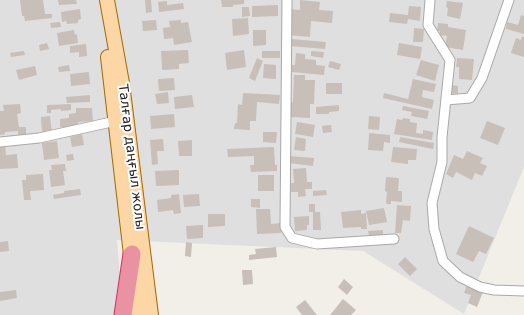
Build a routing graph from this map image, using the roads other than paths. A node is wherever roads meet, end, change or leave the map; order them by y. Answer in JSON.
{"nodes":[{"id":1,"x":102,"y":0,"type":"edge"},
{"id":2,"x":107,"y":0,"type":"edge"},
{"id":3,"x":287,"y":0,"type":"edge"},
{"id":4,"x":430,"y":0,"type":"edge"},
{"id":5,"x":509,"y":0,"type":"edge"},
{"id":6,"x":446,"y":100,"type":"junction"},
{"id":7,"x":116,"y":121,"type":"junction"},
{"id":8,"x":0,"y":142,"type":"edge"},
{"id":9,"x":394,"y":239,"type":"dead end"},
{"id":10,"x":132,"y":254,"type":"junction"},
{"id":11,"x":524,"y":291,"type":"edge"},
{"id":12,"x":123,"y":315,"type":"edge"},
{"id":13,"x":138,"y":315,"type":"edge"},
{"id":14,"x":151,"y":315,"type":"edge"}],
"edges":[{"from":1,"to":7,"type":"main road"},
{"from":2,"to":14,"type":"main road","name":"Талғар даңғыл жолы"},
{"from":3,"to":9,"type":"street"},
{"from":4,"to":6,"type":"street"},
{"from":5,"to":6,"type":"street"},
{"from":6,"to":11,"type":"street"},
{"from":7,"to":8,"type":"street"},
{"from":7,"to":10,"type":"main road"},
{"from":10,"to":12,"type":"highway"},
{"from":10,"to":13,"type":"main road"}]}
